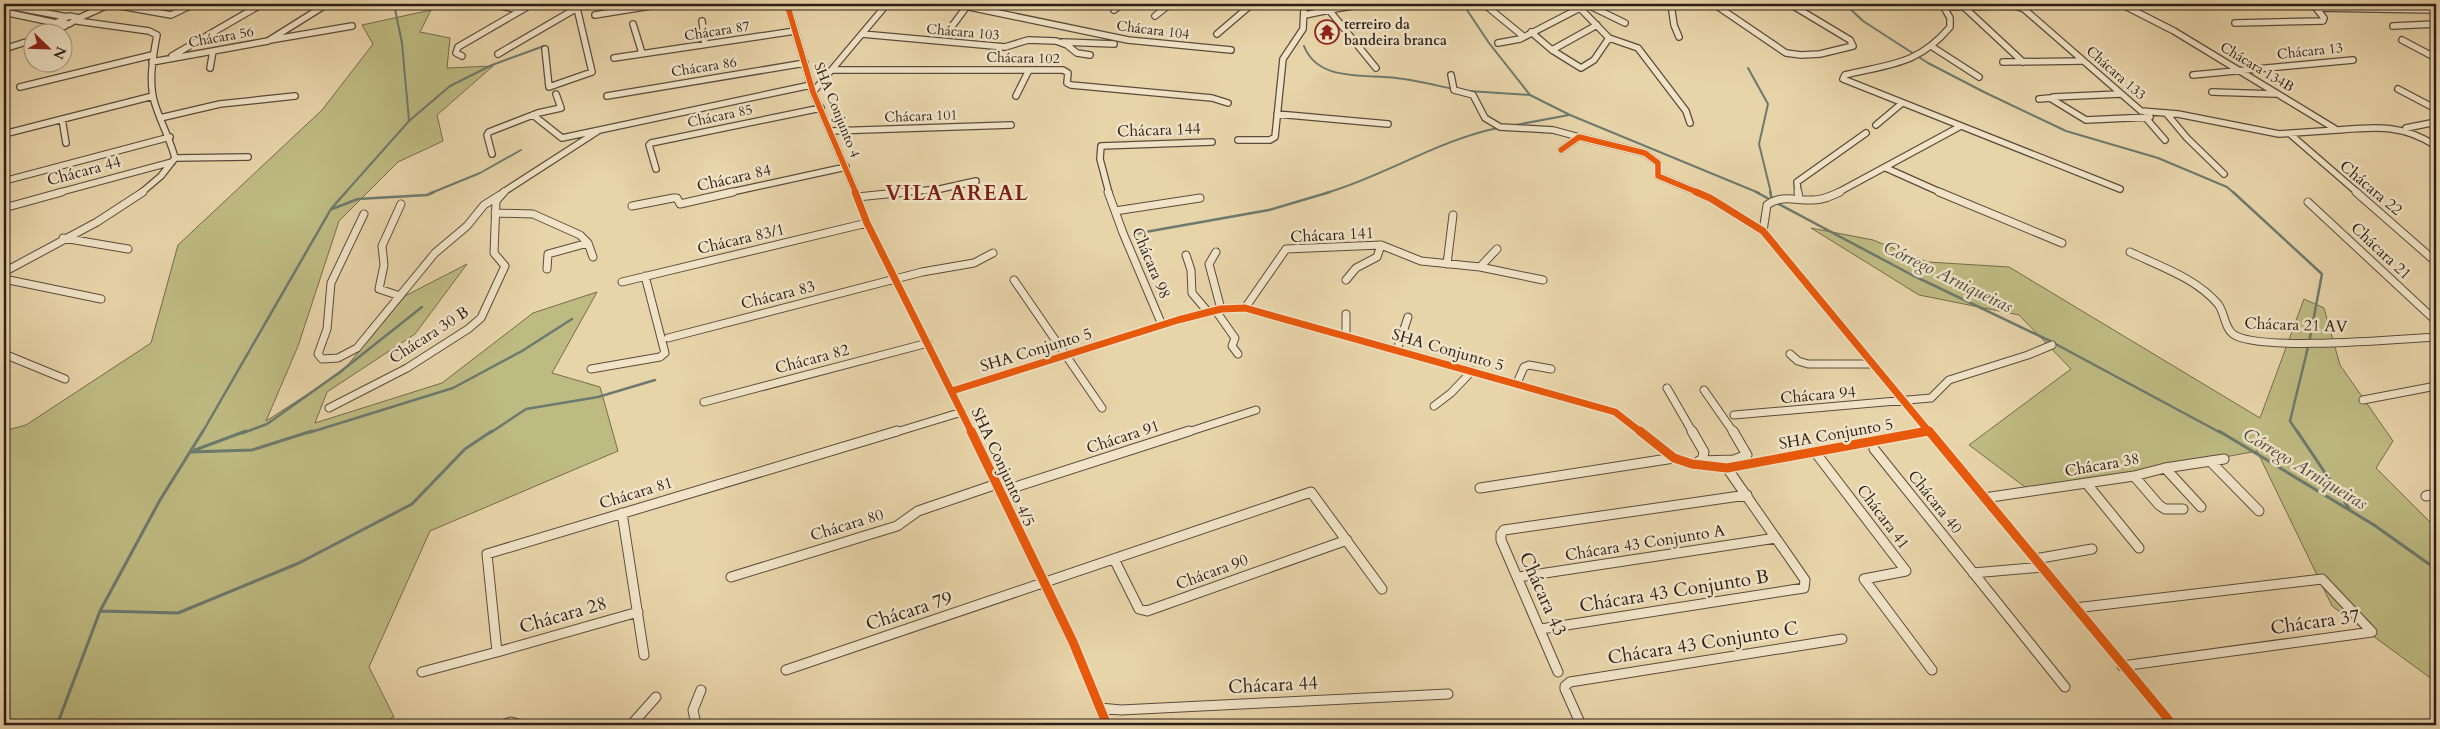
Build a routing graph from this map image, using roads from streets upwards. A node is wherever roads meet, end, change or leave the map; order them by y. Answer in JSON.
{"nodes":[{"id":1,"x":39,"y":4,"type":"edge"},
{"id":2,"x":100,"y":4,"type":"edge"},
{"id":3,"x":110,"y":4,"type":"edge"},
{"id":4,"x":194,"y":4,"type":"edge"},
{"id":5,"x":262,"y":4,"type":"edge"},
{"id":6,"x":327,"y":4,"type":"edge"},
{"id":7,"x":490,"y":4,"type":"edge"},
{"id":8,"x":532,"y":4,"type":"edge"},
{"id":9,"x":663,"y":4,"type":"edge"},
{"id":10,"x":788,"y":4,"type":"edge"},
{"id":11,"x":887,"y":4,"type":"edge"},
{"id":12,"x":955,"y":4,"type":"edge"},
{"id":13,"x":1122,"y":4,"type":"edge"},
{"id":14,"x":1170,"y":4,"type":"edge"},
{"id":15,"x":1252,"y":4,"type":"edge"},
{"id":16,"x":1300,"y":4,"type":"edge"},
{"id":17,"x":1364,"y":4,"type":"edge"},
{"id":18,"x":1484,"y":4,"type":"edge"},
{"id":19,"x":1586,"y":4,"type":"edge"},
{"id":20,"x":1671,"y":4,"type":"edge"},
{"id":21,"x":1714,"y":4,"type":"edge"},
{"id":22,"x":1790,"y":4,"type":"edge"},
{"id":23,"x":2121,"y":4,"type":"edge"},
{"id":24,"x":2310,"y":4,"type":"edge"},
{"id":25,"x":4,"y":5,"type":"edge"},
{"id":26,"x":1942,"y":5,"type":"edge"},
{"id":27,"x":1973,"y":5,"type":"edge"},
{"id":28,"x":577,"y":6,"type":"edge"},
{"id":29,"x":967,"y":6,"type":"junction"},
{"id":30,"x":1578,"y":6,"type":"edge"},
{"id":31,"x":1964,"y":7,"type":"junction"},
{"id":32,"x":2316,"y":8,"type":"junction"},
{"id":33,"x":28,"y":9,"type":"junction"},
{"id":34,"x":520,"y":10,"type":"junction"},
{"id":35,"x":1114,"y":10,"type":"dead end"},
{"id":36,"x":1329,"y":10,"type":"junction"},
{"id":37,"x":2436,"y":10,"type":"edge"},
{"id":38,"x":4,"y":12,"type":"edge"},
{"id":39,"x":60,"y":15,"type":"junction"},
{"id":40,"x":594,"y":15,"type":"dead end"},
{"id":41,"x":1305,"y":15,"type":"junction"},
{"id":42,"x":67,"y":16,"type":"junction"},
{"id":43,"x":1155,"y":16,"type":"dead end"},
{"id":44,"x":76,"y":18,"type":"junction"},
{"id":45,"x":48,"y":20,"type":"junction"},
{"id":46,"x":702,"y":21,"type":"dead end"},
{"id":47,"x":52,"y":22,"type":"edge"},
{"id":48,"x":58,"y":22,"type":"edge"},
{"id":49,"x":71,"y":22,"type":"edge"},
{"id":50,"x":1626,"y":23,"type":"dead end"},
{"id":51,"x":2235,"y":23,"type":"dead end"},
{"id":52,"x":633,"y":24,"type":"dead end"},
{"id":53,"x":2436,"y":24,"type":"edge"},
{"id":54,"x":352,"y":26,"type":"dead end"},
{"id":55,"x":1597,"y":26,"type":"junction"},
{"id":56,"x":2393,"y":26,"type":"dead end"},
{"id":57,"x":795,"y":30,"type":"junction"},
{"id":58,"x":1531,"y":32,"type":"junction"},
{"id":59,"x":947,"y":33,"type":"dead end"},
{"id":60,"x":862,"y":34,"type":"junction"},
{"id":61,"x":1218,"y":34,"type":"dead end"},
{"id":62,"x":1523,"y":36,"type":"junction"},
{"id":63,"x":1679,"y":37,"type":"dead end"},
{"id":64,"x":22,"y":38,"type":"edge"},
{"id":65,"x":1609,"y":38,"type":"junction"},
{"id":66,"x":268,"y":40,"type":"junction"},
{"id":67,"x":2402,"y":40,"type":"dead end"},
{"id":68,"x":1061,"y":42,"type":"junction"},
{"id":69,"x":22,"y":43,"type":"edge"},
{"id":70,"x":1498,"y":43,"type":"dead end"},
{"id":71,"x":4,"y":44,"type":"edge"},
{"id":72,"x":705,"y":44,"type":"junction"},
{"id":73,"x":1114,"y":44,"type":"dead end"},
{"id":74,"x":1931,"y":46,"type":"junction"},
{"id":75,"x":4,"y":49,"type":"edge"},
{"id":76,"x":545,"y":49,"type":"dead end"},
{"id":77,"x":1230,"y":50,"type":"dead end"},
{"id":78,"x":1552,"y":50,"type":"junction"},
{"id":79,"x":212,"y":51,"type":"junction"},
{"id":80,"x":642,"y":53,"type":"junction"},
{"id":81,"x":498,"y":54,"type":"dead end"},
{"id":82,"x":1090,"y":55,"type":"dead end"},
{"id":83,"x":462,"y":56,"type":"dead end"},
{"id":84,"x":152,"y":58,"type":"junction"},
{"id":85,"x":614,"y":58,"type":"dead end"},
{"id":86,"x":2436,"y":58,"type":"edge"},
{"id":87,"x":169,"y":59,"type":"junction"},
{"id":88,"x":2353,"y":60,"type":"dead end"},
{"id":89,"x":2082,"y":61,"type":"junction"},
{"id":90,"x":2003,"y":62,"type":"dead end"},
{"id":91,"x":2023,"y":62,"type":"junction"},
{"id":92,"x":805,"y":63,"type":"junction"},
{"id":93,"x":210,"y":68,"type":"dead end"},
{"id":94,"x":1376,"y":68,"type":"dead end"},
{"id":95,"x":833,"y":70,"type":"junction"},
{"id":96,"x":1029,"y":70,"type":"junction"},
{"id":97,"x":2240,"y":71,"type":"junction"},
{"id":98,"x":1451,"y":75,"type":"dead end"},
{"id":99,"x":2192,"y":75,"type":"dead end"},
{"id":100,"x":1979,"y":77,"type":"dead end"},
{"id":101,"x":825,"y":80,"type":"junction"},
{"id":102,"x":810,"y":82,"type":"junction"},
{"id":103,"x":20,"y":86,"type":"dead end"},
{"id":104,"x":2398,"y":89,"type":"dead end"},
{"id":105,"x":813,"y":92,"type":"junction"},
{"id":106,"x":2212,"y":92,"type":"dead end"},
{"id":107,"x":556,"y":94,"type":"dead end"},
{"id":108,"x":2120,"y":94,"type":"junction"},
{"id":109,"x":2275,"y":94,"type":"junction"},
{"id":110,"x":153,"y":96,"type":"junction"},
{"id":111,"x":295,"y":96,"type":"dead end"},
{"id":112,"x":607,"y":96,"type":"dead end"},
{"id":113,"x":1016,"y":96,"type":"dead end"},
{"id":114,"x":2053,"y":97,"type":"dead end"},
{"id":115,"x":2039,"y":99,"type":"dead end"},
{"id":116,"x":1228,"y":103,"type":"dead end"},
{"id":117,"x":1901,"y":104,"type":"junction"},
{"id":118,"x":821,"y":108,"type":"junction"},
{"id":119,"x":2436,"y":109,"type":"edge"},
{"id":120,"x":1277,"y":114,"type":"junction"},
{"id":121,"x":533,"y":115,"type":"junction"},
{"id":122,"x":2168,"y":115,"type":"junction"},
{"id":123,"x":2145,"y":117,"type":"junction"},
{"id":124,"x":160,"y":118,"type":"junction"},
{"id":125,"x":62,"y":119,"type":"junction"},
{"id":126,"x":2436,"y":122,"type":"edge"},
{"id":127,"x":1690,"y":123,"type":"dead end"},
{"id":128,"x":1388,"y":124,"type":"dead end"},
{"id":129,"x":1011,"y":125,"type":"dead end"},
{"id":130,"x":1876,"y":125,"type":"dead end"},
{"id":131,"x":1959,"y":127,"type":"junction"},
{"id":132,"x":2404,"y":128,"type":"junction"},
{"id":133,"x":2337,"y":130,"type":"junction"},
{"id":134,"x":598,"y":131,"type":"junction"},
{"id":135,"x":832,"y":131,"type":"junction"},
{"id":136,"x":1866,"y":133,"type":"dead end"},
{"id":137,"x":4,"y":134,"type":"edge"},
{"id":138,"x":2290,"y":134,"type":"junction"},
{"id":139,"x":170,"y":137,"type":"junction"},
{"id":140,"x":1579,"y":137,"type":"junction"},
{"id":141,"x":1238,"y":140,"type":"dead end"},
{"id":142,"x":2165,"y":140,"type":"dead end"},
{"id":143,"x":1212,"y":142,"type":"dead end"},
{"id":144,"x":66,"y":143,"type":"dead end"},
{"id":145,"x":1107,"y":145,"type":"joint"},
{"id":146,"x":2436,"y":146,"type":"edge"},
{"id":147,"x":1561,"y":150,"type":"dead end"},
{"id":148,"x":492,"y":154,"type":"dead end"},
{"id":149,"x":248,"y":157,"type":"dead end"},
{"id":150,"x":174,"y":160,"type":"junction"},
{"id":151,"x":846,"y":167,"type":"junction"},
{"id":152,"x":1886,"y":168,"type":"junction"},
{"id":153,"x":656,"y":169,"type":"dead end"},
{"id":154,"x":2224,"y":174,"type":"dead end"},
{"id":155,"x":4,"y":181,"type":"edge"},
{"id":156,"x":976,"y":181,"type":"dead end"},
{"id":157,"x":2120,"y":189,"type":"dead end"},
{"id":158,"x":501,"y":194,"type":"junction"},
{"id":159,"x":858,"y":198,"type":"junction"},
{"id":160,"x":1200,"y":198,"type":"dead end"},
{"id":161,"x":1800,"y":198,"type":"junction"},
{"id":162,"x":2308,"y":202,"type":"dead end"},
{"id":163,"x":401,"y":204,"type":"dead end"},
{"id":164,"x":632,"y":206,"type":"dead end"},
{"id":165,"x":4,"y":208,"type":"edge"},
{"id":166,"x":1115,"y":211,"type":"junction"},
{"id":167,"x":495,"y":213,"type":"junction"},
{"id":168,"x":364,"y":214,"type":"dead end"},
{"id":169,"x":1453,"y":215,"type":"dead end"},
{"id":170,"x":867,"y":223,"type":"junction"},
{"id":171,"x":1763,"y":231,"type":"junction"},
{"id":172,"x":63,"y":238,"type":"junction"},
{"id":173,"x":588,"y":243,"type":"junction"},
{"id":174,"x":2062,"y":243,"type":"dead end"},
{"id":175,"x":1381,"y":245,"type":"junction"},
{"id":176,"x":128,"y":249,"type":"dead end"},
{"id":177,"x":1497,"y":249,"type":"dead end"},
{"id":178,"x":1216,"y":252,"type":"dead end"},
{"id":179,"x":2130,"y":252,"type":"dead end"},
{"id":180,"x":993,"y":253,"type":"dead end"},
{"id":181,"x":1186,"y":255,"type":"dead end"},
{"id":182,"x":593,"y":257,"type":"dead end"},
{"id":183,"x":2436,"y":262,"type":"edge"},
{"id":184,"x":1447,"y":264,"type":"junction"},
{"id":185,"x":1480,"y":267,"type":"junction"},
{"id":186,"x":547,"y":269,"type":"dead end"},
{"id":187,"x":4,"y":272,"type":"edge"},
{"id":188,"x":645,"y":276,"type":"junction"},
{"id":189,"x":4,"y":279,"type":"edge"},
{"id":190,"x":894,"y":280,"type":"junction"},
{"id":191,"x":1014,"y":280,"type":"dead end"},
{"id":192,"x":1346,"y":280,"type":"dead end"},
{"id":193,"x":1543,"y":280,"type":"dead end"},
{"id":194,"x":622,"y":282,"type":"dead end"},
{"id":195,"x":400,"y":296,"type":"junction"},
{"id":196,"x":101,"y":299,"type":"dead end"},
{"id":197,"x":1245,"y":308,"type":"junction"},
{"id":198,"x":1215,"y":311,"type":"junction"},
{"id":199,"x":1346,"y":314,"type":"dead end"},
{"id":200,"x":1408,"y":318,"type":"dead end"},
{"id":201,"x":2436,"y":321,"type":"edge"},
{"id":202,"x":1162,"y":325,"type":"junction"},
{"id":203,"x":1346,"y":335,"type":"junction"},
{"id":204,"x":2436,"y":337,"type":"edge"},
{"id":205,"x":668,"y":338,"type":"dead end"},
{"id":206,"x":928,"y":343,"type":"junction"},
{"id":207,"x":2052,"y":345,"type":"dead end"},
{"id":208,"x":1397,"y":350,"type":"junction"},
{"id":209,"x":4,"y":354,"type":"edge"},
{"id":210,"x":1238,"y":354,"type":"dead end"},
{"id":211,"x":1790,"y":354,"type":"dead end"},
{"id":212,"x":1067,"y":355,"type":"junction"},
{"id":213,"x":1873,"y":364,"type":"junction"},
{"id":214,"x":1551,"y":368,"type":"dead end"},
{"id":215,"x":591,"y":369,"type":"dead end"},
{"id":216,"x":1472,"y":371,"type":"junction"},
{"id":217,"x":65,"y":379,"type":"dead end"},
{"id":218,"x":1517,"y":383,"type":"junction"},
{"id":219,"x":2436,"y":386,"type":"edge"},
{"id":220,"x":1667,"y":388,"type":"dead end"},
{"id":221,"x":1704,"y":390,"type":"dead end"},
{"id":222,"x":952,"y":391,"type":"junction"},
{"id":223,"x":1904,"y":400,"type":"junction"},
{"id":224,"x":2362,"y":400,"type":"dead end"},
{"id":225,"x":704,"y":402,"type":"dead end"},
{"id":226,"x":1434,"y":406,"type":"dead end"},
{"id":227,"x":329,"y":408,"type":"dead end"},
{"id":228,"x":1102,"y":408,"type":"dead end"},
{"id":229,"x":1256,"y":410,"type":"dead end"},
{"id":230,"x":962,"y":412,"type":"junction"},
{"id":231,"x":1734,"y":415,"type":"dead end"},
{"id":232,"x":1930,"y":432,"type":"junction"},
{"id":233,"x":1874,"y":449,"type":"dead end"},
{"id":234,"x":1815,"y":452,"type":"junction"},
{"id":235,"x":1674,"y":458,"type":"junction"},
{"id":236,"x":2224,"y":459,"type":"dead end"},
{"id":237,"x":1702,"y":461,"type":"junction"},
{"id":238,"x":2210,"y":461,"type":"junction"},
{"id":239,"x":1692,"y":464,"type":"junction"},
{"id":240,"x":1727,"y":468,"type":"junction"},
{"id":241,"x":2165,"y":468,"type":"junction"},
{"id":242,"x":2134,"y":476,"type":"junction"},
{"id":243,"x":2087,"y":484,"type":"junction"},
{"id":244,"x":998,"y":488,"type":"junction"},
{"id":245,"x":1480,"y":488,"type":"dead end"},
{"id":246,"x":2436,"y":494,"type":"edge"},
{"id":247,"x":1746,"y":495,"type":"junction"},
{"id":248,"x":2426,"y":496,"type":"dead end"},
{"id":249,"x":1984,"y":498,"type":"junction"},
{"id":250,"x":2201,"y":507,"type":"dead end"},
{"id":251,"x":2183,"y":509,"type":"dead end"},
{"id":252,"x":2259,"y":511,"type":"dead end"},
{"id":253,"x":622,"y":513,"type":"junction"},
{"id":254,"x":1504,"y":530,"type":"joint"},
{"id":255,"x":1776,"y":538,"type":"junction"},
{"id":256,"x":1347,"y":540,"type":"junction"},
{"id":257,"x":2139,"y":548,"type":"dead end"},
{"id":258,"x":2092,"y":549,"type":"dead end"},
{"id":259,"x":1114,"y":559,"type":"junction"},
{"id":260,"x":2034,"y":559,"type":"junction"},
{"id":261,"x":2042,"y":568,"type":"junction"},
{"id":262,"x":1973,"y":573,"type":"junction"},
{"id":263,"x":731,"y":576,"type":"dead end"},
{"id":264,"x":1518,"y":577,"type":"junction"},
{"id":265,"x":1044,"y":584,"type":"junction"},
{"id":266,"x":1382,"y":589,"type":"dead end"},
{"id":267,"x":2075,"y":608,"type":"junction"},
{"id":268,"x":638,"y":612,"type":"junction"},
{"id":269,"x":1541,"y":629,"type":"junction"},
{"id":270,"x":1842,"y":638,"type":"dead end"},
{"id":271,"x":497,"y":652,"type":"junction"},
{"id":272,"x":644,"y":655,"type":"dead end"},
{"id":273,"x":2122,"y":666,"type":"junction"},
{"id":274,"x":786,"y":670,"type":"dead end"},
{"id":275,"x":1932,"y":670,"type":"dead end"},
{"id":276,"x":422,"y":672,"type":"dead end"},
{"id":277,"x":1558,"y":672,"type":"dead end"},
{"id":278,"x":2065,"y":688,"type":"dead end"},
{"id":279,"x":701,"y":690,"type":"dead end"},
{"id":280,"x":1448,"y":694,"type":"dead end"},
{"id":281,"x":656,"y":697,"type":"dead end"},
{"id":282,"x":1100,"y":708,"type":"junction"},
{"id":283,"x":502,"y":725,"type":"edge"},
{"id":284,"x":521,"y":725,"type":"edge"},
{"id":285,"x":630,"y":725,"type":"edge"},
{"id":286,"x":696,"y":725,"type":"edge"},
{"id":287,"x":1107,"y":725,"type":"edge"},
{"id":288,"x":1581,"y":725,"type":"edge"},
{"id":289,"x":2173,"y":725,"type":"edge"}],
"edges":[{"from":1,"to":33,"type":"street"},
{"from":2,"to":44,"type":"street"},
{"from":3,"to":4,"type":"street"},
{"from":3,"to":44,"type":"street"},
{"from":5,"to":87,"type":"street","name":"Chácara 56"},
{"from":6,"to":66,"type":"street","name":"Chácara 56"},
{"from":7,"to":34,"type":"street"},
{"from":8,"to":34,"type":"street"},
{"from":9,"to":40,"type":"street"},
{"from":10,"to":57,"type":"street","name":"SHA Conjunto 4"},
{"from":11,"to":60,"type":"street"},
{"from":12,"to":29,"type":"street","name":"Chácara 104"},
{"from":13,"to":35,"type":"street"},
{"from":14,"to":43,"type":"street"},
{"from":15,"to":61,"type":"street"},
{"from":16,"to":41,"type":"street"},
{"from":17,"to":36,"type":"street"},
{"from":18,"to":62,"type":"street"},
{"from":19,"to":50,"type":"street"},
{"from":20,"to":63,"type":"street"},
{"from":21,"to":22,"type":"street"},
{"from":23,"to":97,"type":"street","name":"Chácara 134B"},
{"from":24,"to":32,"type":"street"},
{"from":25,"to":33,"type":"street"},
{"from":26,"to":31,"type":"street","name":"Chácara 133"},
{"from":26,"to":74,"type":"street"},
{"from":27,"to":31,"type":"street","name":"Chácara 133"},
{"from":27,"to":89,"type":"street","name":"Chácara 133"},
{"from":28,"to":76,"type":"street"},
{"from":28,"to":81,"type":"street"},
{"from":29,"to":59,"type":"street"},
{"from":29,"to":77,"type":"street","name":"Chácara 104"},
{"from":30,"to":55,"type":"street"},
{"from":30,"to":58,"type":"street"},
{"from":31,"to":91,"type":"street"},
{"from":32,"to":37,"type":"street"},
{"from":32,"to":51,"type":"street"},
{"from":33,"to":39,"type":"street"},
{"from":34,"to":83,"type":"street"},
{"from":36,"to":41,"type":"street"},
{"from":36,"to":94,"type":"street"},
{"from":38,"to":45,"type":"street"},
{"from":39,"to":42,"type":"street"},
{"from":39,"to":45,"type":"street"},
{"from":41,"to":120,"type":"street"},
{"from":42,"to":44,"type":"street"},
{"from":42,"to":48,"type":"street"},
{"from":44,"to":49,"type":"street"},
{"from":44,"to":84,"type":"street"},
{"from":45,"to":47,"type":"street"},
{"from":46,"to":72,"type":"street"},
{"from":52,"to":80,"type":"street"},
{"from":53,"to":56,"type":"street"},
{"from":54,"to":66,"type":"street"},
{"from":55,"to":65,"type":"street"},
{"from":55,"to":78,"type":"street"},
{"from":57,"to":72,"type":"street","name":"Chácara 87"},
{"from":57,"to":92,"type":"street","name":"SHA Conjunto 4"},
{"from":58,"to":62,"type":"street"},
{"from":58,"to":78,"type":"street"},
{"from":60,"to":68,"type":"street","name":"Chácara 103"},
{"from":60,"to":95,"type":"street"},
{"from":62,"to":70,"type":"street"},
{"from":64,"to":71,"type":"street"},
{"from":65,"to":78,"type":"street"},
{"from":65,"to":127,"type":"street"},
{"from":66,"to":79,"type":"street","name":"Chácara 56"},
{"from":67,"to":86,"type":"street"},
{"from":68,"to":73,"type":"street","name":"Chácara 103"},
{"from":68,"to":82,"type":"street","name":"Chácara 103"},
{"from":69,"to":75,"type":"street"},
{"from":72,"to":80,"type":"street","name":"Chácara 87"},
{"from":74,"to":100,"type":"street"},
{"from":74,"to":117,"type":"street"},
{"from":79,"to":87,"type":"street","name":"Chácara 56"},
{"from":79,"to":93,"type":"street"},
{"from":80,"to":85,"type":"street","name":"Chácara 87"},
{"from":84,"to":87,"type":"street","name":"Chácara 56"},
{"from":84,"to":103,"type":"street"},
{"from":84,"to":110,"type":"street"},
{"from":88,"to":97,"type":"street","name":"Chácara 13"},
{"from":89,"to":91,"type":"street"},
{"from":89,"to":108,"type":"street","name":"Chácara 133"},
{"from":90,"to":91,"type":"street"},
{"from":92,"to":102,"type":"street","name":"SHA Conjunto 4"},
{"from":92,"to":112,"type":"street","name":"Chácara 86"},
{"from":95,"to":96,"type":"street","name":"Chácara 102"},
{"from":95,"to":101,"type":"street"},
{"from":96,"to":113,"type":"street"},
{"from":96,"to":116,"type":"street","name":"Chácara 102"},
{"from":97,"to":99,"type":"street","name":"Chácara 13"},
{"from":97,"to":109,"type":"street","name":"Chácara 134B"},
{"from":98,"to":140,"type":"street"},
{"from":101,"to":102,"type":"street"},
{"from":101,"to":105,"type":"street"},
{"from":102,"to":105,"type":"street","name":"SHA Conjunto 4"},
{"from":102,"to":134,"type":"street"},
{"from":104,"to":119,"type":"street"},
{"from":105,"to":118,"type":"street","name":"SHA Conjunto 4"},
{"from":106,"to":109,"type":"street"},
{"from":107,"to":121,"type":"street"},
{"from":108,"to":114,"type":"street"},
{"from":108,"to":122,"type":"street","name":"Chácara 133"},
{"from":109,"to":133,"type":"street","name":"Chácara 134B"},
{"from":110,"to":124,"type":"street"},
{"from":110,"to":125,"type":"street"},
{"from":111,"to":124,"type":"street"},
{"from":115,"to":123,"type":"street"},
{"from":117,"to":130,"type":"street"},
{"from":117,"to":131,"type":"street"},
{"from":118,"to":135,"type":"street","name":"SHA Conjunto 4"},
{"from":118,"to":153,"type":"street","name":"Chácara 85"},
{"from":120,"to":128,"type":"street"},
{"from":120,"to":141,"type":"street"},
{"from":121,"to":134,"type":"street"},
{"from":121,"to":148,"type":"street"},
{"from":122,"to":123,"type":"street"},
{"from":122,"to":138,"type":"street","name":"Chácara 133"},
{"from":122,"to":154,"type":"street"},
{"from":123,"to":142,"type":"street"},
{"from":124,"to":139,"type":"street"},
{"from":125,"to":137,"type":"street"},
{"from":125,"to":144,"type":"street"},
{"from":126,"to":132,"type":"street"},
{"from":129,"to":135,"type":"street","name":"Chácara 101"},
{"from":131,"to":152,"type":"street"},
{"from":131,"to":157,"type":"street"},
{"from":132,"to":133,"type":"street"},
{"from":132,"to":146,"type":"street"},
{"from":133,"to":138,"type":"street"},
{"from":134,"to":158,"type":"street"},
{"from":135,"to":151,"type":"street","name":"SHA Conjunto 4"},
{"from":136,"to":161,"type":"street"},
{"from":138,"to":183,"type":"street","name":"Chácara 22"},
{"from":139,"to":150,"type":"street"},
{"from":139,"to":155,"type":"street","name":"Chácara 44"},
{"from":140,"to":147,"type":"street"},
{"from":140,"to":171,"type":"street","name":"SHA Conjunto 5"},
{"from":143,"to":145,"type":"street","name":"Chácara 144"},
{"from":145,"to":166,"type":"street","name":"Chácara 98"},
{"from":149,"to":150,"type":"street"},
{"from":150,"to":165,"type":"street","name":"Chácara 44"},
{"from":150,"to":172,"type":"street"},
{"from":151,"to":159,"type":"street","name":"SHA Conjunto 4"},
{"from":151,"to":164,"type":"street","name":"Chácara 84"},
{"from":152,"to":161,"type":"street"},
{"from":152,"to":174,"type":"street"},
{"from":156,"to":159,"type":"street"},
{"from":158,"to":167,"type":"street","name":"Chácara 30 B"},
{"from":158,"to":195,"type":"street"},
{"from":159,"to":170,"type":"street","name":"SHA Conjunto 4"},
{"from":160,"to":166,"type":"street"},
{"from":161,"to":171,"type":"street"},
{"from":162,"to":201,"type":"street","name":"Chácara 21"},
{"from":163,"to":195,"type":"street"},
{"from":166,"to":202,"type":"street","name":"Chácara 98"},
{"from":167,"to":173,"type":"street"},
{"from":167,"to":227,"type":"street","name":"Chácara 30 B"},
{"from":168,"to":195,"type":"street"},
{"from":169,"to":184,"type":"street"},
{"from":170,"to":188,"type":"street","name":"Chácara 83/1"},
{"from":170,"to":190,"type":"street","name":"SHA Conjunto 4/5"},
{"from":171,"to":213,"type":"street","name":"SHA Conjunto 5"},
{"from":172,"to":176,"type":"street"},
{"from":172,"to":187,"type":"street"},
{"from":173,"to":182,"type":"street"},
{"from":173,"to":186,"type":"street"},
{"from":175,"to":184,"type":"street","name":"Chácara 141"},
{"from":175,"to":192,"type":"street"},
{"from":175,"to":197,"type":"street","name":"Chácara 141"},
{"from":177,"to":185,"type":"street"},
{"from":178,"to":198,"type":"street"},
{"from":179,"to":204,"type":"street","name":"Chácara 21 AV"},
{"from":180,"to":190,"type":"street","name":"Chácara 83"},
{"from":181,"to":198,"type":"street"},
{"from":184,"to":185,"type":"street","name":"Chácara 141"},
{"from":185,"to":193,"type":"street","name":"Chácara 141"},
{"from":188,"to":194,"type":"street","name":"Chácara 83/1"},
{"from":188,"to":215,"type":"street"},
{"from":189,"to":196,"type":"street"},
{"from":190,"to":205,"type":"street","name":"Chácara 83"},
{"from":190,"to":206,"type":"street","name":"SHA Conjunto 4/5"},
{"from":191,"to":212,"type":"street"},
{"from":197,"to":198,"type":"street","name":"SHA Conjunto 5"},
{"from":197,"to":203,"type":"street","name":"SHA Conjunto 5"},
{"from":198,"to":202,"type":"street","name":"SHA Conjunto 5"},
{"from":198,"to":210,"type":"street"},
{"from":199,"to":203,"type":"street"},
{"from":200,"to":208,"type":"street"},
{"from":202,"to":212,"type":"street","name":"SHA Conjunto 5"},
{"from":203,"to":208,"type":"street","name":"SHA Conjunto 5"},
{"from":206,"to":222,"type":"street","name":"SHA Conjunto 4/5"},
{"from":206,"to":225,"type":"street","name":"Chácara 82"},
{"from":207,"to":223,"type":"street","name":"Chácara 94"},
{"from":208,"to":216,"type":"street","name":"SHA Conjunto 5"},
{"from":209,"to":217,"type":"street"},
{"from":211,"to":213,"type":"street"},
{"from":212,"to":222,"type":"street","name":"SHA Conjunto 5"},
{"from":212,"to":228,"type":"street"},
{"from":213,"to":223,"type":"street","name":"SHA Conjunto 5"},
{"from":214,"to":218,"type":"street"},
{"from":216,"to":218,"type":"street","name":"SHA Conjunto 5"},
{"from":216,"to":226,"type":"street"},
{"from":218,"to":235,"type":"street","name":"SHA Conjunto 5"},
{"from":219,"to":224,"type":"street"},
{"from":220,"to":237,"type":"street"},
{"from":221,"to":237,"type":"street"},
{"from":222,"to":230,"type":"street","name":"SHA Conjunto 4/5"},
{"from":223,"to":231,"type":"street","name":"Chácara 94"},
{"from":223,"to":232,"type":"street","name":"SHA Conjunto 5"},
{"from":229,"to":244,"type":"street","name":"Chácara 91"},
{"from":230,"to":244,"type":"street","name":"SHA Conjunto 4/5"},
{"from":230,"to":253,"type":"street","name":"Chácara 81"},
{"from":232,"to":234,"type":"street","name":"SHA Conjunto 5"},
{"from":232,"to":249,"type":"street","name":"SHA Conjunto 5"},
{"from":233,"to":262,"type":"street","name":"Chácara 40"},
{"from":234,"to":240,"type":"street","name":"SHA Conjunto 5"},
{"from":234,"to":275,"type":"street","name":"Chácara 41"},
{"from":235,"to":239,"type":"street","name":"SHA Conjunto 5"},
{"from":235,"to":245,"type":"street"},
{"from":236,"to":238,"type":"street","name":"Chácara 38"},
{"from":237,"to":239,"type":"street"},
{"from":238,"to":241,"type":"street","name":"Chácara 38"},
{"from":238,"to":252,"type":"street"},
{"from":239,"to":240,"type":"street","name":"SHA Conjunto 5"},
{"from":240,"to":247,"type":"street"},
{"from":241,"to":242,"type":"street","name":"Chácara 38"},
{"from":241,"to":250,"type":"street"},
{"from":242,"to":243,"type":"street","name":"Chácara 38"},
{"from":242,"to":251,"type":"street"},
{"from":243,"to":249,"type":"street","name":"Chácara 38"},
{"from":243,"to":257,"type":"street"},
{"from":244,"to":263,"type":"street","name":"Chácara 80"},
{"from":244,"to":265,"type":"street","name":"SHA Conjunto 4/5"},
{"from":246,"to":248,"type":"street"},
{"from":247,"to":254,"type":"street","name":"Chácara 43 Conjunto A"},
{"from":247,"to":255,"type":"street"},
{"from":249,"to":260,"type":"street","name":"SHA Conjunto 5"},
{"from":253,"to":268,"type":"street"},
{"from":253,"to":271,"type":"street","name":"Chácara 81"},
{"from":254,"to":264,"type":"street","name":"Chácara 43"},
{"from":255,"to":264,"type":"street","name":"Chácara 43 Conjunto A"},
{"from":255,"to":269,"type":"street","name":"Chácara 43 Conjunto B"},
{"from":256,"to":259,"type":"street"},
{"from":256,"to":259,"type":"street","name":"Chácara 90"},
{"from":256,"to":266,"type":"street"},
{"from":258,"to":260,"type":"street"},
{"from":259,"to":265,"type":"street"},
{"from":260,"to":261,"type":"street","name":"SHA Conjunto 5"},
{"from":261,"to":262,"type":"street"},
{"from":261,"to":267,"type":"street","name":"SHA Conjunto 5"},
{"from":262,"to":278,"type":"street","name":"Chácara 40"},
{"from":264,"to":269,"type":"street","name":"Chácara 43"},
{"from":265,"to":274,"type":"street","name":"Chácara 79"},
{"from":265,"to":282,"type":"street","name":"SHA Conjunto 4/5"},
{"from":267,"to":273,"type":"street","name":"SHA Conjunto 5"},
{"from":267,"to":273,"type":"street","name":"Chácara 37"},
{"from":268,"to":271,"type":"street","name":"Chácara 28"},
{"from":268,"to":272,"type":"street"},
{"from":269,"to":277,"type":"street","name":"Chácara 43"},
{"from":270,"to":288,"type":"street","name":"Chácara 43 Conjunto C"},
{"from":271,"to":276,"type":"street"},
{"from":273,"to":289,"type":"street","name":"SHA Conjunto 5"},
{"from":279,"to":286,"type":"street"},
{"from":280,"to":282,"type":"street","name":"Chácara 44"},
{"from":281,"to":285,"type":"street"},
{"from":282,"to":287,"type":"street","name":"SHA Conjunto 4/5"},
{"from":283,"to":284,"type":"street"}]}
